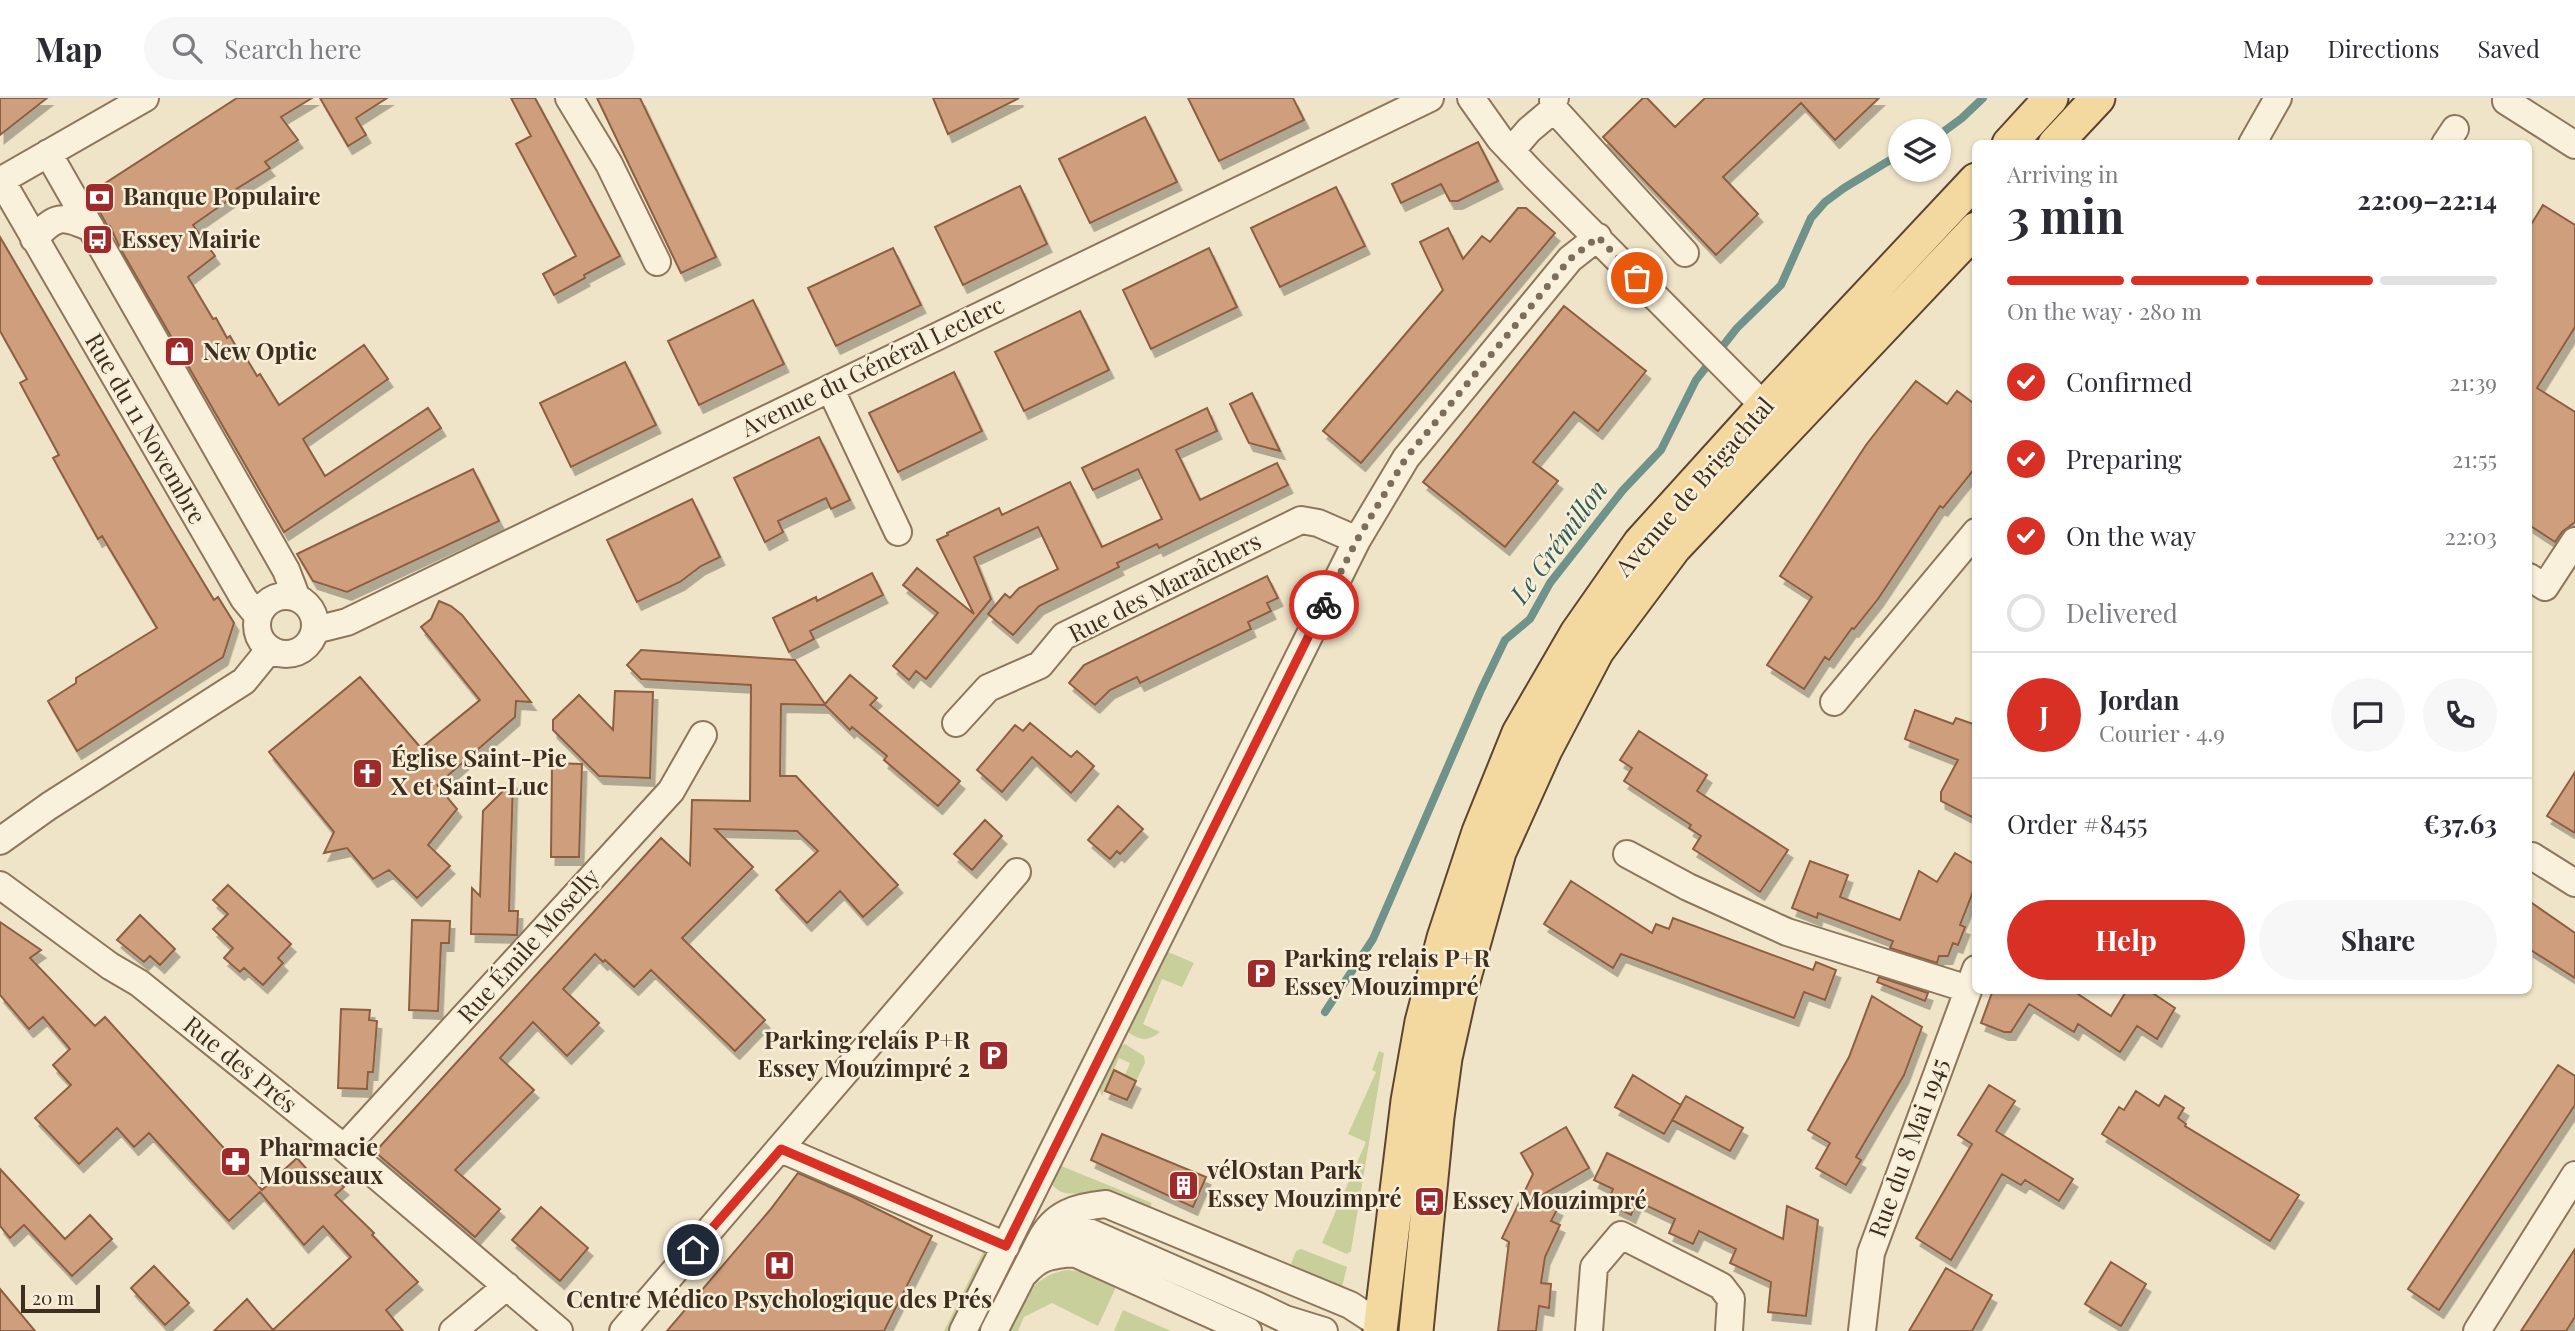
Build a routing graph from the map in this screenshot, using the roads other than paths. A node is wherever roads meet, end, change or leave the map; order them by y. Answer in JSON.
{"nodes":[{"id":1,"x":145,"y":98,"type":"edge"},
{"id":2,"x":569,"y":98,"type":"edge"},
{"id":3,"x":1430,"y":98,"type":"edge"},
{"id":4,"x":1471,"y":98,"type":"edge"},
{"id":5,"x":2051,"y":98,"type":"edge"},
{"id":6,"x":2098,"y":98,"type":"edge"},
{"id":7,"x":2278,"y":98,"type":"edge"},
{"id":8,"x":2508,"y":98,"type":"edge"},
{"id":9,"x":1555,"y":103,"type":"edge"},
{"id":10,"x":2013,"y":140,"type":"edge"},
{"id":11,"x":2059,"y":140,"type":"edge"},
{"id":12,"x":2254,"y":140,"type":"edge"},
{"id":13,"x":2575,"y":145,"type":"edge"},
{"id":14,"x":1511,"y":150,"type":"junction"},
{"id":15,"x":48,"y":153,"type":"junction"},
{"id":16,"x":0,"y":180,"type":"edge"},
{"id":17,"x":1972,"y":184,"type":"edge"},
{"id":18,"x":91,"y":228,"type":"junction"},
{"id":19,"x":1972,"y":233,"type":"edge"},
{"id":20,"x":1598,"y":237,"type":"junction"},
{"id":21,"x":34,"y":239,"type":"junction"},
{"id":22,"x":1685,"y":253,"type":"dead end"},
{"id":23,"x":657,"y":262,"type":"dead end"},
{"id":24,"x":830,"y":388,"type":"junction"},
{"id":25,"x":1764,"y":406,"type":"junction"},
{"id":26,"x":1788,"y":430,"type":"junction"},
{"id":27,"x":898,"y":532,"type":"dead end"},
{"id":28,"x":1972,"y":537,"type":"edge"},
{"id":29,"x":1357,"y":540,"type":"junction"},
{"id":30,"x":2575,"y":541,"type":"edge"},
{"id":31,"x":2532,"y":579,"type":"edge"},
{"id":32,"x":296,"y":596,"type":"junction"},
{"id":33,"x":258,"y":616,"type":"junction"},
{"id":34,"x":315,"y":631,"type":"junction"},
{"id":35,"x":270,"y":649,"type":"junction"},
{"id":36,"x":1834,"y":702,"type":"dead end"},
{"id":37,"x":956,"y":723,"type":"dead end"},
{"id":38,"x":702,"y":735,"type":"dead end"},
{"id":39,"x":0,"y":841,"type":"edge"},
{"id":40,"x":1627,"y":854,"type":"dead end"},
{"id":41,"x":2532,"y":856,"type":"dead end"},
{"id":42,"x":1017,"y":872,"type":"dead end"},
{"id":43,"x":2575,"y":883,"type":"edge"},
{"id":44,"x":0,"y":885,"type":"edge"},
{"id":45,"x":110,"y":966,"type":"junction"},
{"id":46,"x":1972,"y":979,"type":"edge"},
{"id":47,"x":344,"y":1149,"type":"junction"},
{"id":48,"x":781,"y":1149,"type":"junction"},
{"id":49,"x":2575,"y":1175,"type":"edge"},
{"id":50,"x":1040,"y":1241,"type":"junction"},
{"id":51,"x":1006,"y":1246,"type":"junction"},
{"id":52,"x":1023,"y":1276,"type":"junction"},
{"id":53,"x":502,"y":1290,"type":"junction"},
{"id":54,"x":1290,"y":1325,"type":"edge"},
{"id":55,"x":1381,"y":1329,"type":"edge"},
{"id":56,"x":453,"y":1331,"type":"edge"},
{"id":57,"x":543,"y":1331,"type":"edge"},
{"id":58,"x":559,"y":1331,"type":"edge"},
{"id":59,"x":623,"y":1331,"type":"edge"},
{"id":60,"x":963,"y":1331,"type":"edge"},
{"id":61,"x":995,"y":1331,"type":"edge"},
{"id":62,"x":1248,"y":1331,"type":"edge"},
{"id":63,"x":1324,"y":1331,"type":"edge"},
{"id":64,"x":1416,"y":1331,"type":"edge"},
{"id":65,"x":1589,"y":1331,"type":"edge"},
{"id":66,"x":1729,"y":1331,"type":"edge"},
{"id":67,"x":1862,"y":1331,"type":"edge"},
{"id":68,"x":2477,"y":1331,"type":"edge"}],
"edges":[{"from":1,"to":15,"type":"street"},
{"from":2,"to":23,"type":"street"},
{"from":3,"to":24,"type":"street","name":"Avenue du Général Leclerc"},
{"from":4,"to":14,"type":"street"},
{"from":5,"to":10,"type":"main road"},
{"from":6,"to":11,"type":"main road"},
{"from":7,"to":12,"type":"street"},
{"from":8,"to":13,"type":"street"},
{"from":9,"to":14,"type":"street"},
{"from":9,"to":22,"type":"street"},
{"from":14,"to":20,"type":"street"},
{"from":15,"to":16,"type":"street"},
{"from":15,"to":18,"type":"street"},
{"from":16,"to":21,"type":"street","name":"Rue du 11 Novembre"},
{"from":17,"to":25,"type":"main road","name":"Avenue de Brigachtal"},
{"from":18,"to":21,"type":"street"},
{"from":18,"to":32,"type":"street"},
{"from":19,"to":26,"type":"main road","name":"Avenue de Brigachtal"},
{"from":20,"to":25,"type":"street"},
{"from":20,"to":29,"type":"street"},
{"from":21,"to":33,"type":"street","name":"Rue du 11 Novembre"},
{"from":24,"to":27,"type":"street"},
{"from":24,"to":34,"type":"street","name":"Avenue du Général Leclerc"},
{"from":25,"to":26,"type":"street"},
{"from":25,"to":55,"type":"main road","name":"Avenue de Brigachtal"},
{"from":26,"to":64,"type":"main road","name":"Avenue de Brigachtal"},
{"from":28,"to":36,"type":"street"},
{"from":29,"to":37,"type":"street","name":"Rue des Maraîchers"},
{"from":29,"to":51,"type":"street"},
{"from":30,"to":31,"type":"street"},
{"from":32,"to":33,"type":"street"},
{"from":32,"to":34,"type":"street"},
{"from":33,"to":35,"type":"street"},
{"from":34,"to":35,"type":"street"},
{"from":35,"to":39,"type":"street"},
{"from":38,"to":47,"type":"street","name":"Rue Émile Moselly"},
{"from":40,"to":46,"type":"street"},
{"from":41,"to":43,"type":"street"},
{"from":42,"to":48,"type":"street"},
{"from":44,"to":45,"type":"street","name":"Rue des Prés"},
{"from":45,"to":47,"type":"street","name":"Rue des Prés"},
{"from":45,"to":53,"type":"street","name":"Rue des Prés"},
{"from":46,"to":67,"type":"street","name":"Rue du 8 Mai 1945"},
{"from":47,"to":53,"type":"street","name":"Rue des Prés"},
{"from":48,"to":51,"type":"street"},
{"from":48,"to":59,"type":"street"},
{"from":49,"to":68,"type":"street"},
{"from":50,"to":52,"type":"street"},
{"from":50,"to":54,"type":"street"},
{"from":50,"to":55,"type":"street"},
{"from":51,"to":60,"type":"street"},
{"from":52,"to":61,"type":"street"},
{"from":52,"to":62,"type":"street"},
{"from":53,"to":56,"type":"street"},
{"from":53,"to":57,"type":"street","name":"Rue des Prés"},
{"from":53,"to":58,"type":"street","name":"Rue des Prés"},
{"from":54,"to":63,"type":"street"},
{"from":65,"to":66,"type":"street"}]}
